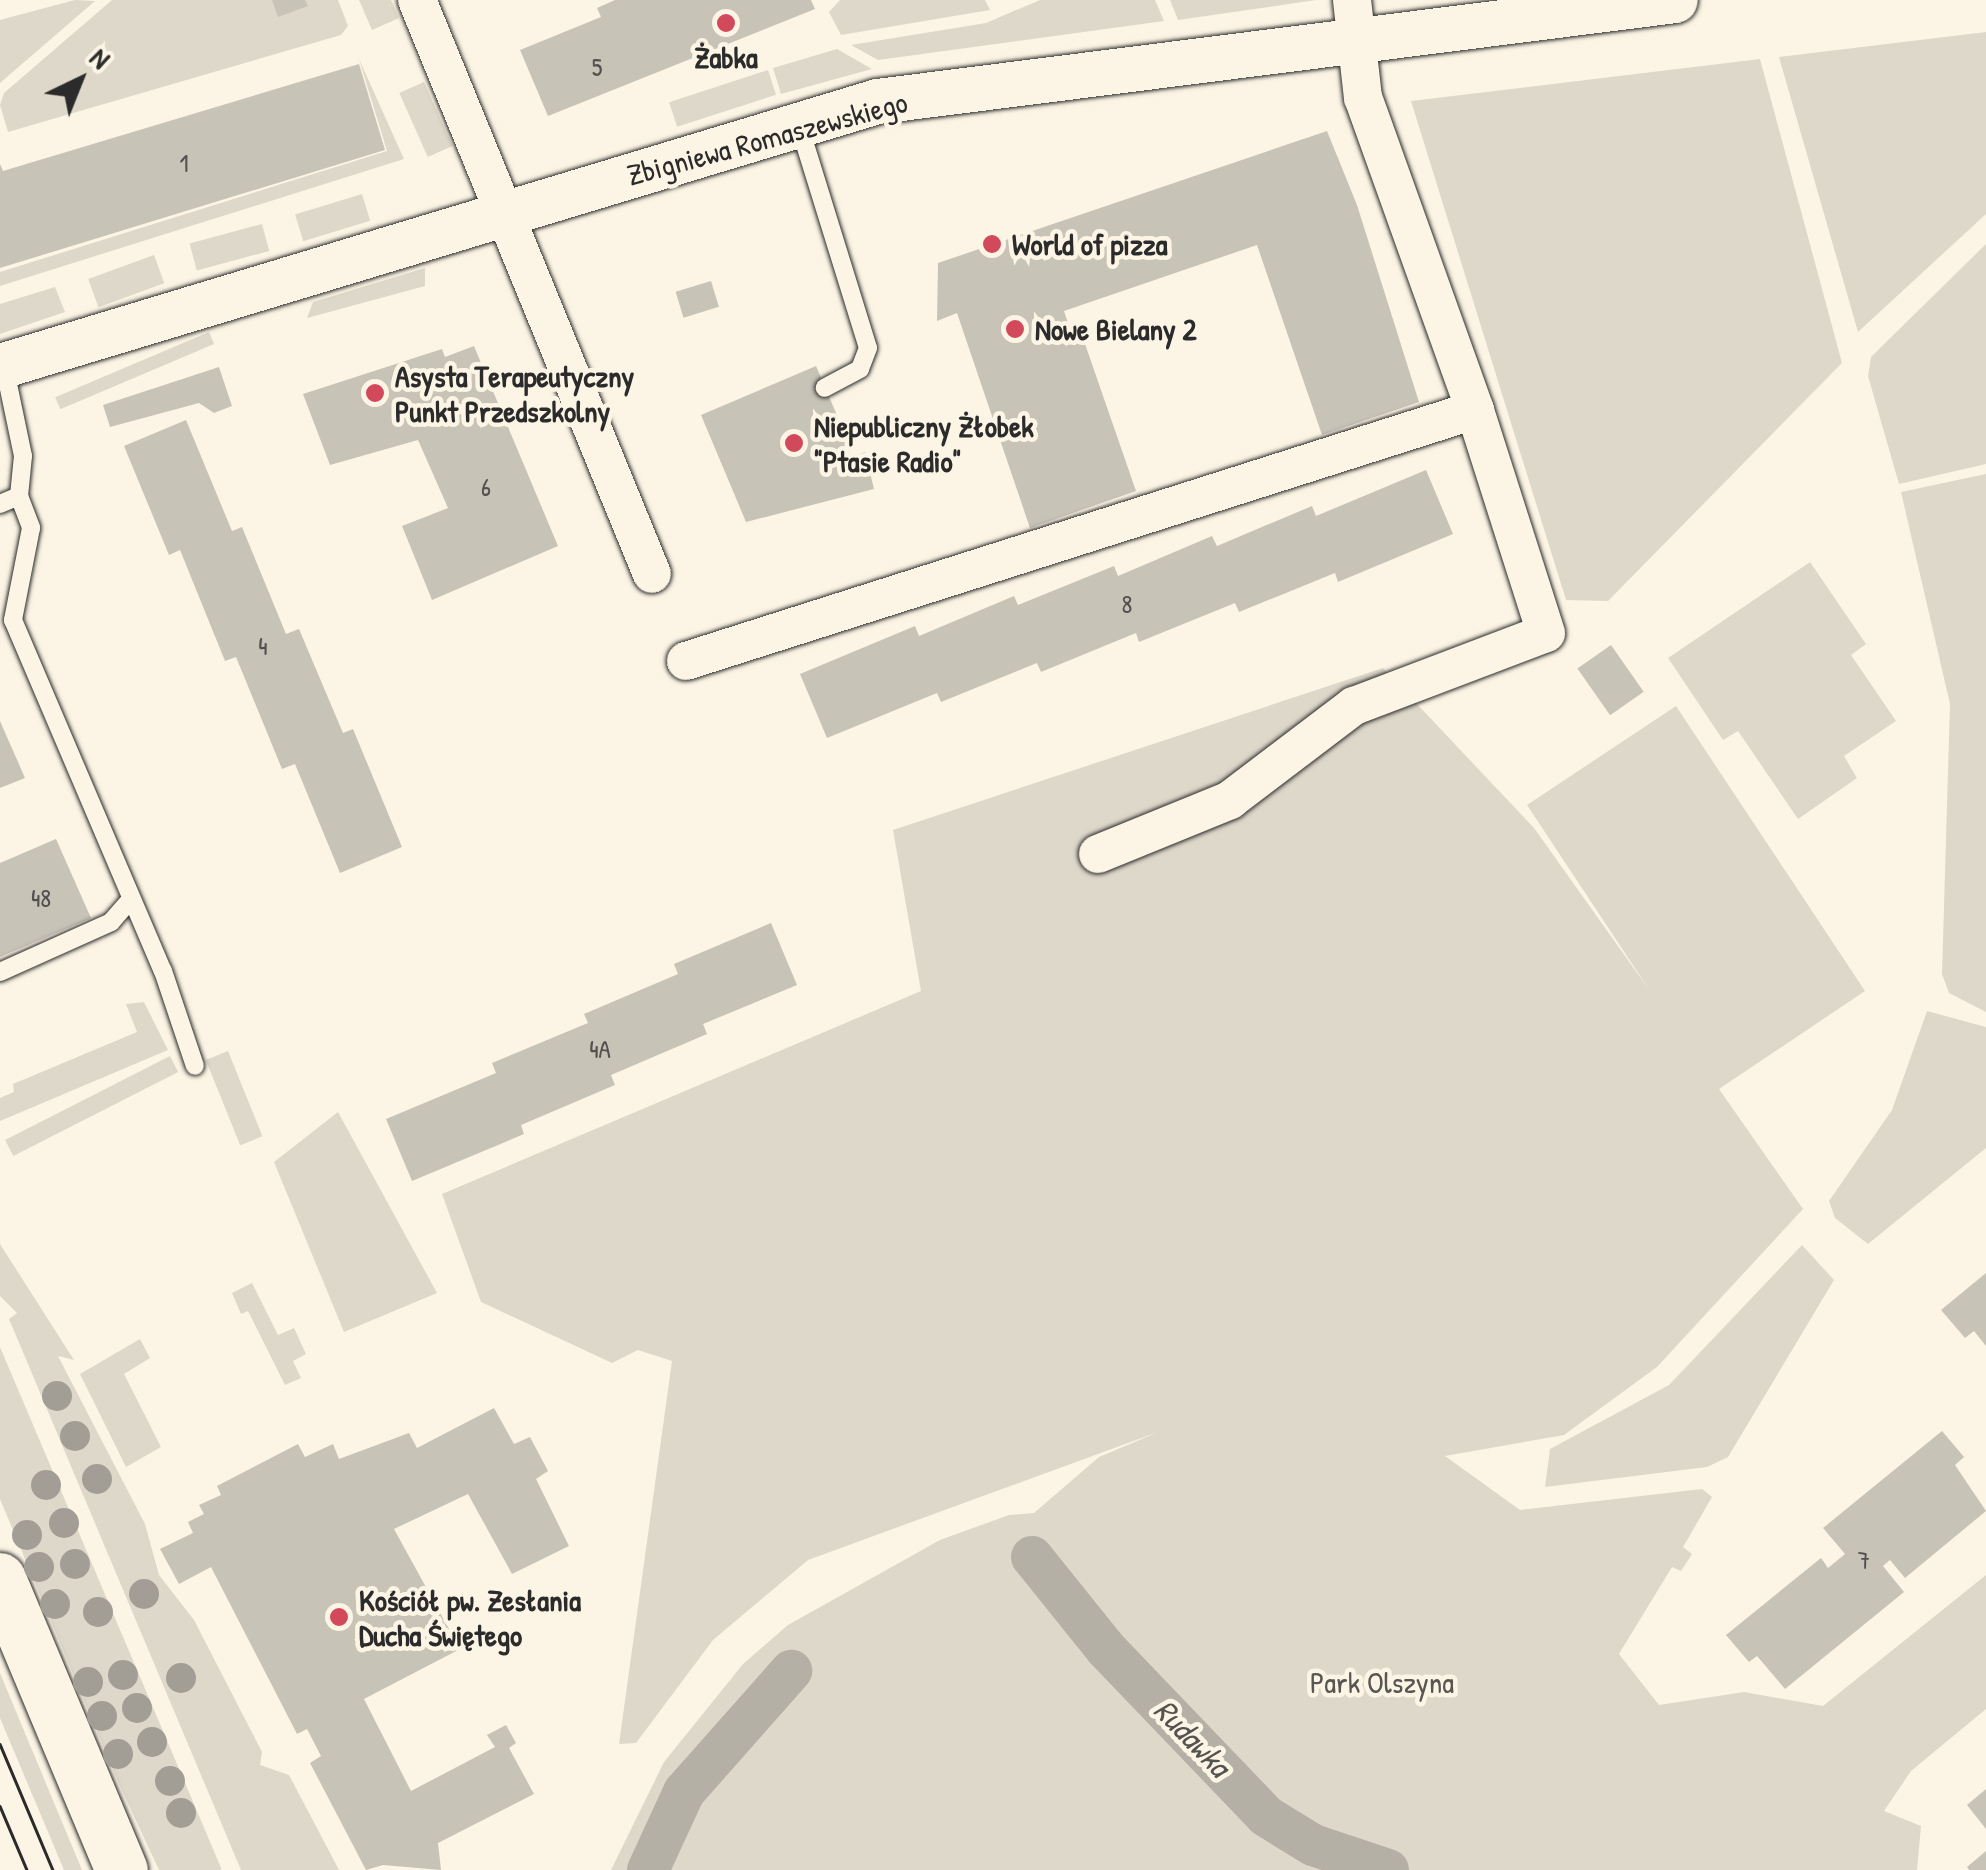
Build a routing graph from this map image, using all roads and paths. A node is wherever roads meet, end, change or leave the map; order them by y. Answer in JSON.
{"nodes":[{"id":1,"x":417,"y":0,"type":"edge"},
{"id":2,"x":1675,"y":0,"type":"edge"},
{"id":3,"x":1354,"y":20,"type":"edge"},
{"id":4,"x":799,"y":124,"type":"junction"},
{"id":5,"x":506,"y":212,"type":"junction"},
{"id":6,"x":2,"y":366,"type":"edge"},
{"id":7,"x":826,"y":388,"type":"dead end"},
{"id":8,"x":1474,"y":410,"type":"junction"},
{"id":9,"x":19,"y":496,"type":"junction"},
{"id":10,"x":0,"y":504,"type":"edge"},
{"id":11,"x":652,"y":574,"type":"dead end"},
{"id":12,"x":686,"y":661,"type":"dead end"},
{"id":13,"x":1098,"y":854,"type":"dead end"},
{"id":14,"x":130,"y":900,"type":"junction"},
{"id":15,"x":0,"y":972,"type":"edge"},
{"id":16,"x":195,"y":1066,"type":"dead end"},
{"id":17,"x":0,"y":1579,"type":"edge"},
{"id":18,"x":122,"y":1870,"type":"edge"}],
"edges":[{"from":1,"to":5,"type":"street"},
{"from":2,"to":3,"type":"street","name":"Zbigniewa Romaszewskiego"},
{"from":3,"to":4,"type":"street","name":"Zbigniewa Romaszewskiego"},
{"from":3,"to":8,"type":"street"},
{"from":4,"to":5,"type":"street","name":"Zbigniewa Romaszewskiego"},
{"from":4,"to":7,"type":"lane"},
{"from":5,"to":6,"type":"street","name":"Zbigniewa Romaszewskiego"},
{"from":5,"to":11,"type":"street"},
{"from":6,"to":9,"type":"lane"},
{"from":8,"to":12,"type":"street"},
{"from":8,"to":13,"type":"street"},
{"from":9,"to":10,"type":"lane"},
{"from":9,"to":14,"type":"lane"},
{"from":14,"to":15,"type":"lane"},
{"from":14,"to":16,"type":"lane"},
{"from":17,"to":18,"type":"main road"}]}
